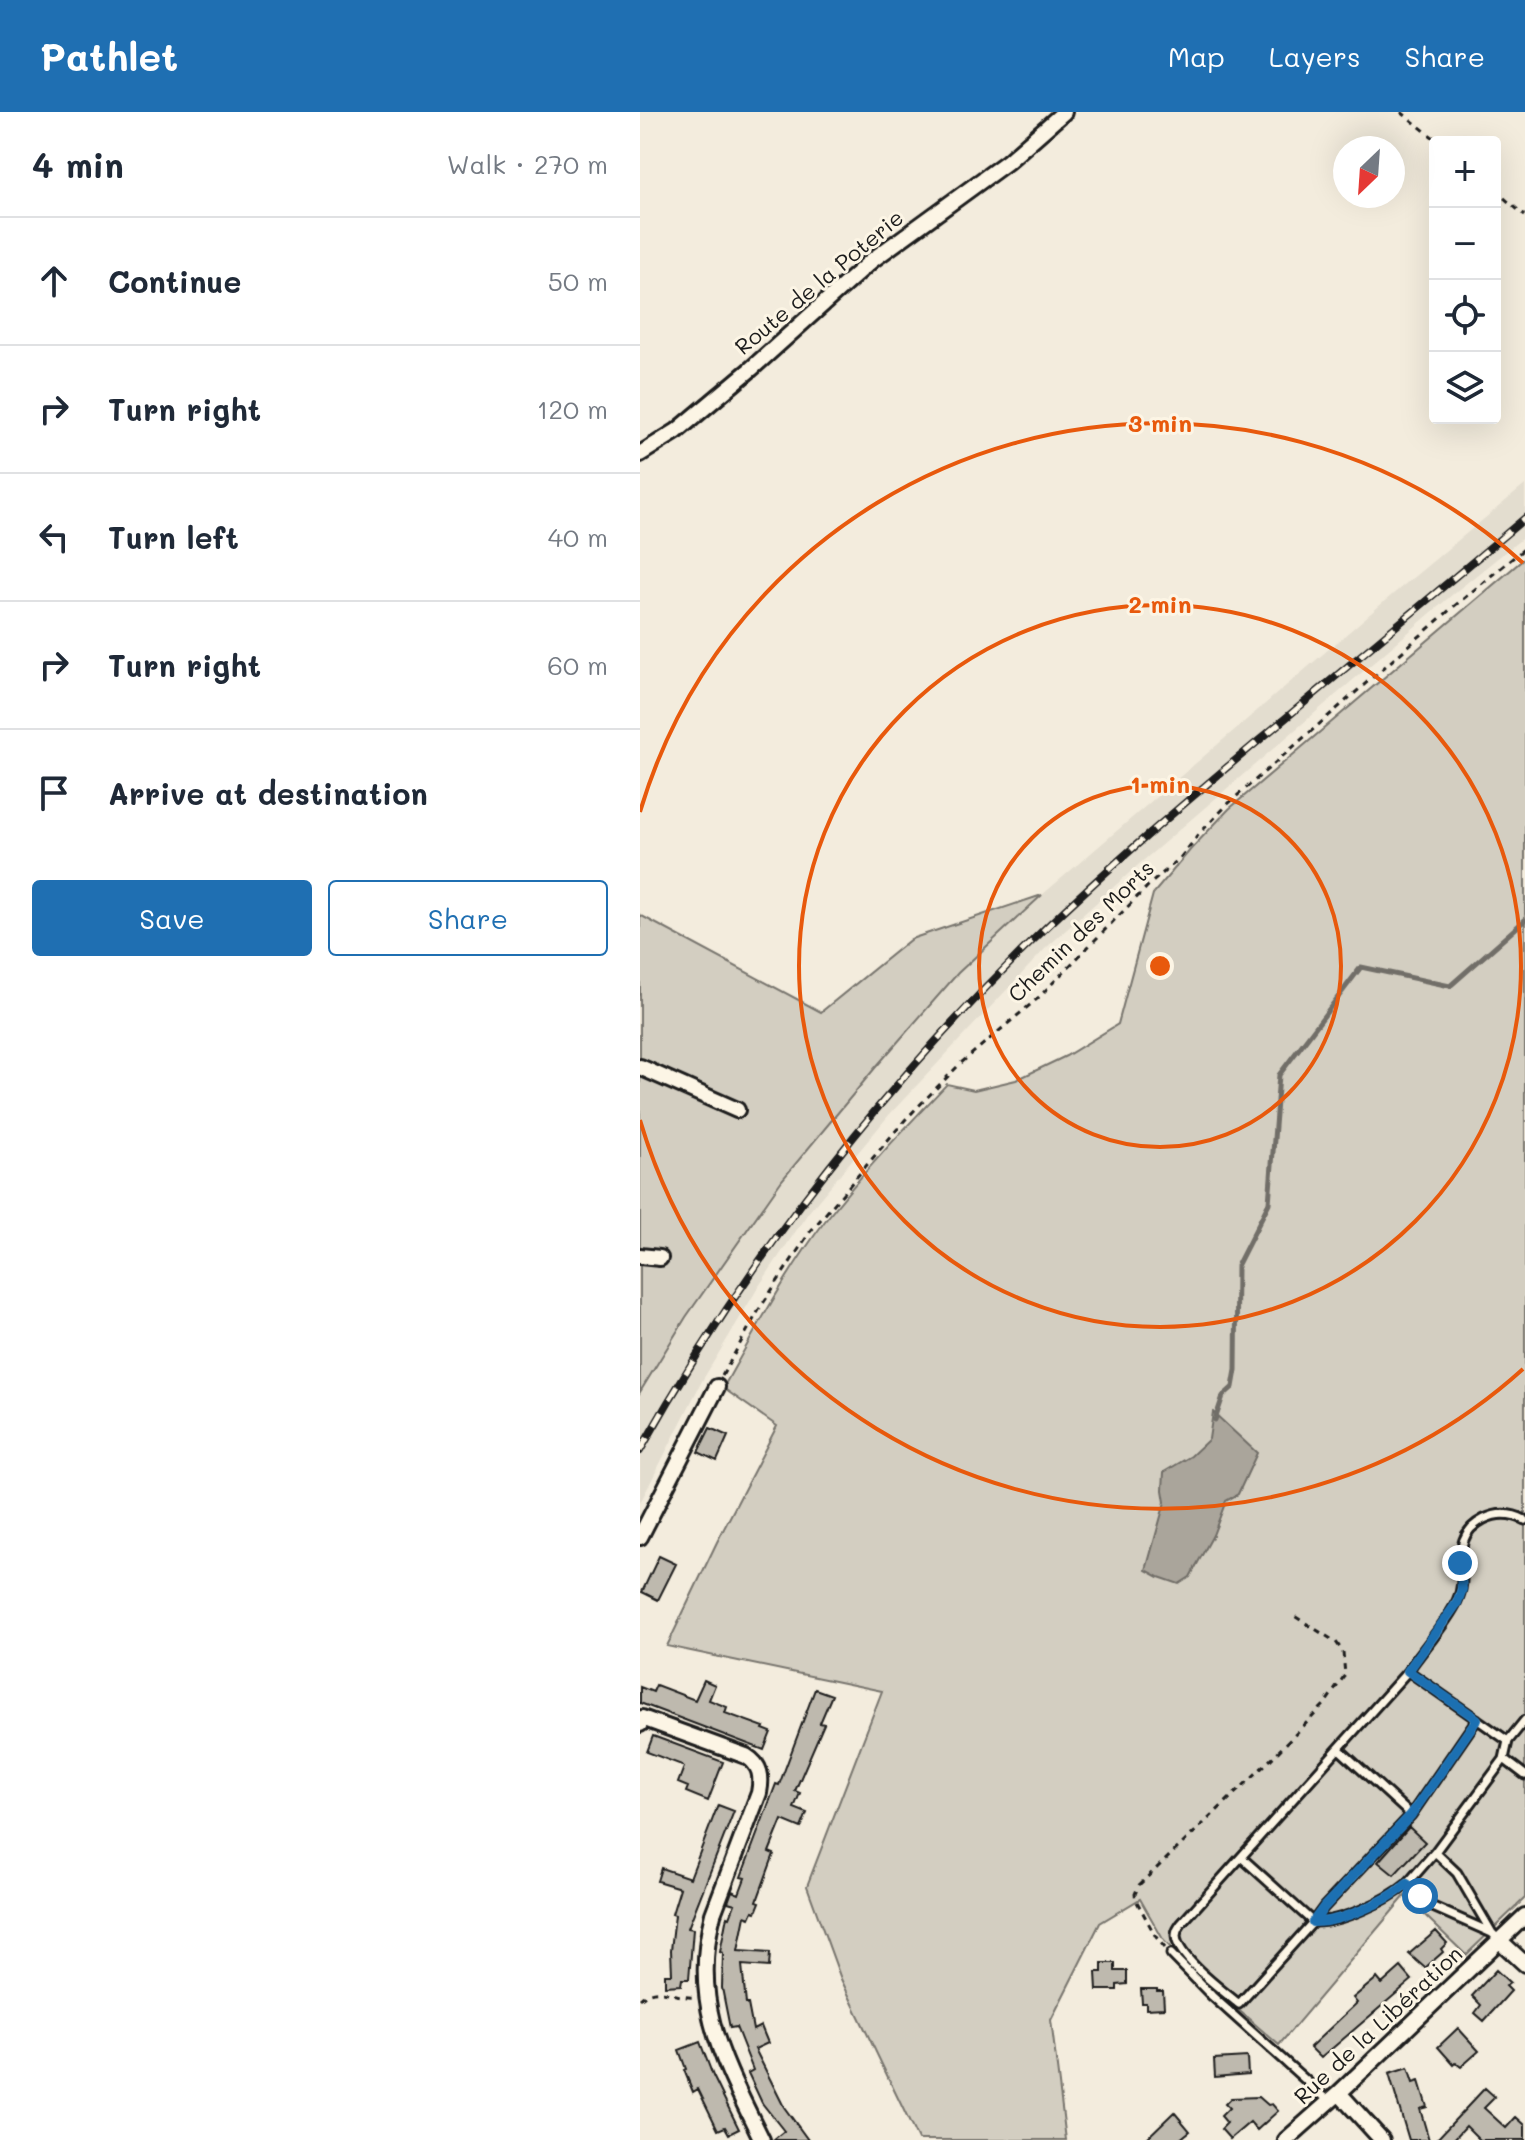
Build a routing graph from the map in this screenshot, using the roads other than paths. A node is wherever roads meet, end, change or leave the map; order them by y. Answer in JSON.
{"nodes":[{"id":1,"x":1064,"y":112,"type":"edge"},
{"id":2,"x":640,"y":454,"type":"edge"},
{"id":3,"x":640,"y":1067,"type":"edge"},
{"id":4,"x":737,"y":1110,"type":"dead end"},
{"id":5,"x":640,"y":1256,"type":"edge"},
{"id":6,"x":660,"y":1258,"type":"dead end"},
{"id":7,"x":717,"y":1387,"type":"road end"},
{"id":8,"x":1525,"y":1520,"type":"edge"},
{"id":9,"x":640,"y":1537,"type":"edge"},
{"id":10,"x":1408,"y":1671,"type":"junction"},
{"id":11,"x":1477,"y":1719,"type":"junction"},
{"id":12,"x":1525,"y":1720,"type":"edge"},
{"id":13,"x":641,"y":1721,"type":"edge"},
{"id":14,"x":1508,"y":1741,"type":"junction"},
{"id":15,"x":1339,"y":1749,"type":"junction"},
{"id":16,"x":1504,"y":1759,"type":"junction"},
{"id":17,"x":1525,"y":1775,"type":"edge"},
{"id":18,"x":1411,"y":1815,"type":"junction"},
{"id":19,"x":1435,"y":1852,"type":"junction"},
{"id":20,"x":1241,"y":1857,"type":"junction"},
{"id":21,"x":1407,"y":1884,"type":"junction"},
{"id":22,"x":1525,"y":1916,"type":"edge"},
{"id":23,"x":1313,"y":1922,"type":"junction"},
{"id":24,"x":1496,"y":1936,"type":"junction"},
{"id":25,"x":1171,"y":1954,"type":"road end"},
{"id":26,"x":1525,"y":1964,"type":"edge"},
{"id":27,"x":1335,"y":2097,"type":"junction"},
{"id":28,"x":762,"y":2140,"type":"edge"},
{"id":29,"x":1286,"y":2140,"type":"edge"},
{"id":30,"x":1382,"y":2140,"type":"edge"}],
"edges":[{"from":1,"to":2,"type":"street","name":"Route de la Poterie"},
{"from":3,"to":4,"type":"street"},
{"from":5,"to":6,"type":"street"},
{"from":7,"to":9,"type":"street"},
{"from":8,"to":10,"type":"lane"},
{"from":10,"to":11,"type":"lane"},
{"from":10,"to":15,"type":"lane"},
{"from":11,"to":14,"type":"lane"},
{"from":11,"to":18,"type":"lane"},
{"from":12,"to":14,"type":"lane"},
{"from":13,"to":28,"type":"street"},
{"from":14,"to":16,"type":"lane"},
{"from":15,"to":18,"type":"lane"},
{"from":15,"to":20,"type":"lane"},
{"from":16,"to":17,"type":"lane"},
{"from":16,"to":19,"type":"lane"},
{"from":18,"to":23,"type":"lane"},
{"from":19,"to":21,"type":"lane"},
{"from":19,"to":24,"type":"lane"},
{"from":20,"to":23,"type":"lane"},
{"from":20,"to":23,"type":"lane"},
{"from":21,"to":23,"type":"lane"},
{"from":21,"to":24,"type":"lane"},
{"from":22,"to":24,"type":"street","name":"Rue de la Libération"},
{"from":24,"to":26,"type":"street"},
{"from":24,"to":27,"type":"street","name":"Rue de la Libération"},
{"from":25,"to":27,"type":"lane"},
{"from":27,"to":29,"type":"street","name":"Rue de la Libération"},
{"from":27,"to":30,"type":"street"}]}
